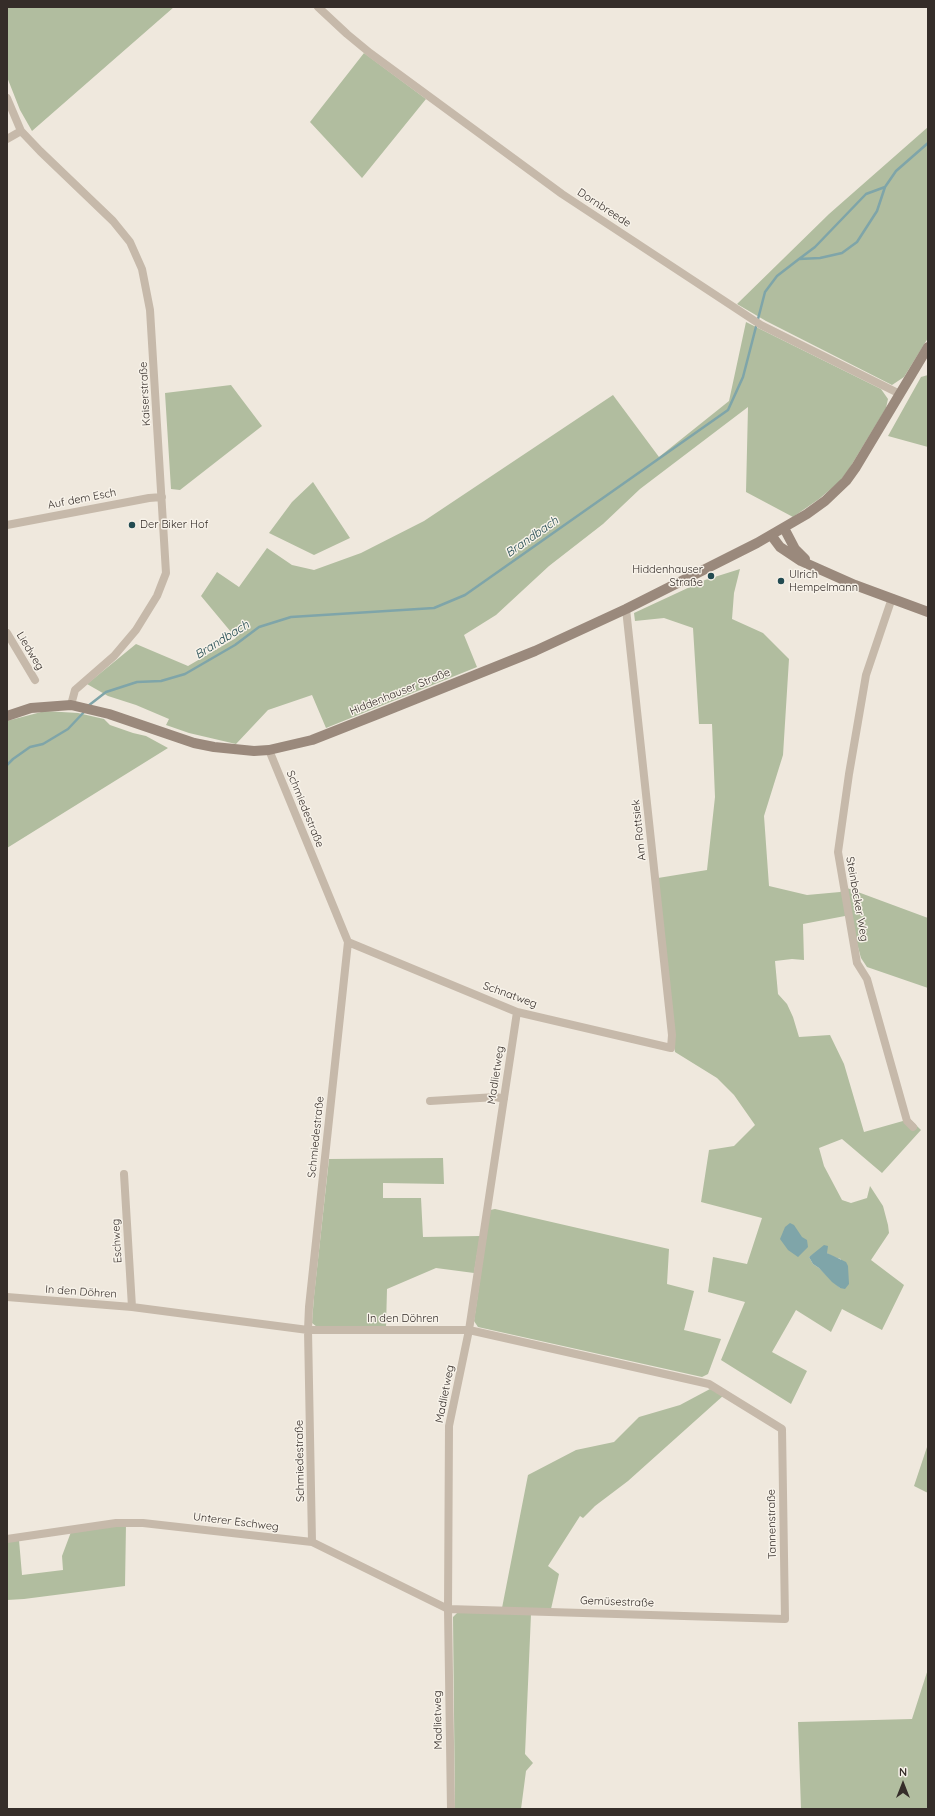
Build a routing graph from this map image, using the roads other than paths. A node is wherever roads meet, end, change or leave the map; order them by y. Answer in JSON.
{"nodes":[{"id":1,"x":318,"y":7,"type":"edge"},
{"id":2,"x":7,"y":98,"type":"edge"},
{"id":3,"x":21,"y":131,"type":"junction"},
{"id":4,"x":7,"y":139,"type":"edge"},
{"id":5,"x":928,"y":347,"type":"edge"},
{"id":6,"x":900,"y":394,"type":"junction"},
{"id":7,"x":162,"y":497,"type":"junction"},
{"id":8,"x":7,"y":524,"type":"edge"},
{"id":9,"x":784,"y":528,"type":"junction"},
{"id":10,"x":771,"y":535,"type":"junction"},
{"id":11,"x":823,"y":570,"type":"junction"},
{"id":12,"x":892,"y":598,"type":"junction"},
{"id":13,"x":626,"y":609,"type":"junction"},
{"id":14,"x":928,"y":612,"type":"edge"},
{"id":15,"x":7,"y":633,"type":"edge"},
{"id":16,"x":35,"y":680,"type":"dead end"},
{"id":17,"x":75,"y":706,"type":"junction"},
{"id":18,"x":7,"y":716,"type":"edge"},
{"id":19,"x":269,"y":750,"type":"junction"},
{"id":20,"x":348,"y":942,"type":"junction"},
{"id":21,"x":517,"y":1012,"type":"junction"},
{"id":22,"x":671,"y":1048,"type":"joint"},
{"id":23,"x":504,"y":1099,"type":"junction"},
{"id":24,"x":430,"y":1101,"type":"dead end"},
{"id":25,"x":913,"y":1127,"type":"dead end"},
{"id":26,"x":124,"y":1174,"type":"dead end"},
{"id":27,"x":7,"y":1297,"type":"edge"},
{"id":28,"x":132,"y":1307,"type":"junction"},
{"id":29,"x":308,"y":1330,"type":"junction"},
{"id":30,"x":469,"y":1330,"type":"junction"},
{"id":31,"x":782,"y":1429,"type":"joint"},
{"id":32,"x":7,"y":1539,"type":"edge"},
{"id":33,"x":312,"y":1542,"type":"junction"},
{"id":34,"x":448,"y":1609,"type":"junction"},
{"id":35,"x":785,"y":1619,"type":"joint"},
{"id":36,"x":451,"y":1809,"type":"edge"}],
"edges":[{"from":1,"to":6,"type":"street","name":"Dornbreede"},
{"from":2,"to":3,"type":"street","name":"Kaiserstraße"},
{"from":3,"to":4,"type":"street"},
{"from":3,"to":7,"type":"street","name":"Kaiserstraße"},
{"from":5,"to":6,"type":"main road","name":"Hiddenhauser Straße"},
{"from":6,"to":9,"type":"main road","name":"Hiddenhauser Straße"},
{"from":7,"to":8,"type":"street","name":"Auf dem Esch"},
{"from":7,"to":17,"type":"street","name":"Kaiserstraße"},
{"from":9,"to":10,"type":"main road","name":"Hiddenhauser Straße"},
{"from":9,"to":11,"type":"main road"},
{"from":10,"to":11,"type":"main road"},
{"from":10,"to":13,"type":"main road","name":"Hiddenhauser Straße"},
{"from":11,"to":12,"type":"main road"},
{"from":12,"to":14,"type":"main road"},
{"from":12,"to":25,"type":"street","name":"Steinbecker Weg"},
{"from":13,"to":19,"type":"main road","name":"Hiddenhauser Straße"},
{"from":13,"to":22,"type":"street","name":"Am Rottsiek"},
{"from":15,"to":16,"type":"street","name":"Liedweg"},
{"from":17,"to":18,"type":"main road","name":"Hiddenhauser Straße"},
{"from":17,"to":19,"type":"main road","name":"Hiddenhauser Straße"},
{"from":19,"to":20,"type":"street","name":"Schmiedestraße"},
{"from":20,"to":21,"type":"street","name":"Schnatweg"},
{"from":20,"to":29,"type":"street","name":"Schmiedestraße"},
{"from":21,"to":22,"type":"street","name":"Schnatweg"},
{"from":21,"to":23,"type":"street","name":"Madlietweg"},
{"from":23,"to":24,"type":"street"},
{"from":23,"to":30,"type":"street","name":"Madlietweg"},
{"from":26,"to":28,"type":"street","name":"Eschweg"},
{"from":27,"to":28,"type":"street","name":"In den Döhren"},
{"from":28,"to":29,"type":"street","name":"In den Döhren"},
{"from":29,"to":30,"type":"street","name":"In den Döhren"},
{"from":29,"to":33,"type":"street","name":"Schmiedestraße"},
{"from":30,"to":31,"type":"street","name":"In den Döhren"},
{"from":30,"to":34,"type":"street","name":"Madlietweg"},
{"from":31,"to":35,"type":"street","name":"Tannenstraße"},
{"from":32,"to":33,"type":"street","name":"Unterer Eschweg"},
{"from":33,"to":34,"type":"street","name":"Unterer Eschweg"},
{"from":34,"to":35,"type":"street","name":"Gemüsestraße"},
{"from":34,"to":36,"type":"street","name":"Madlietweg"}]}
